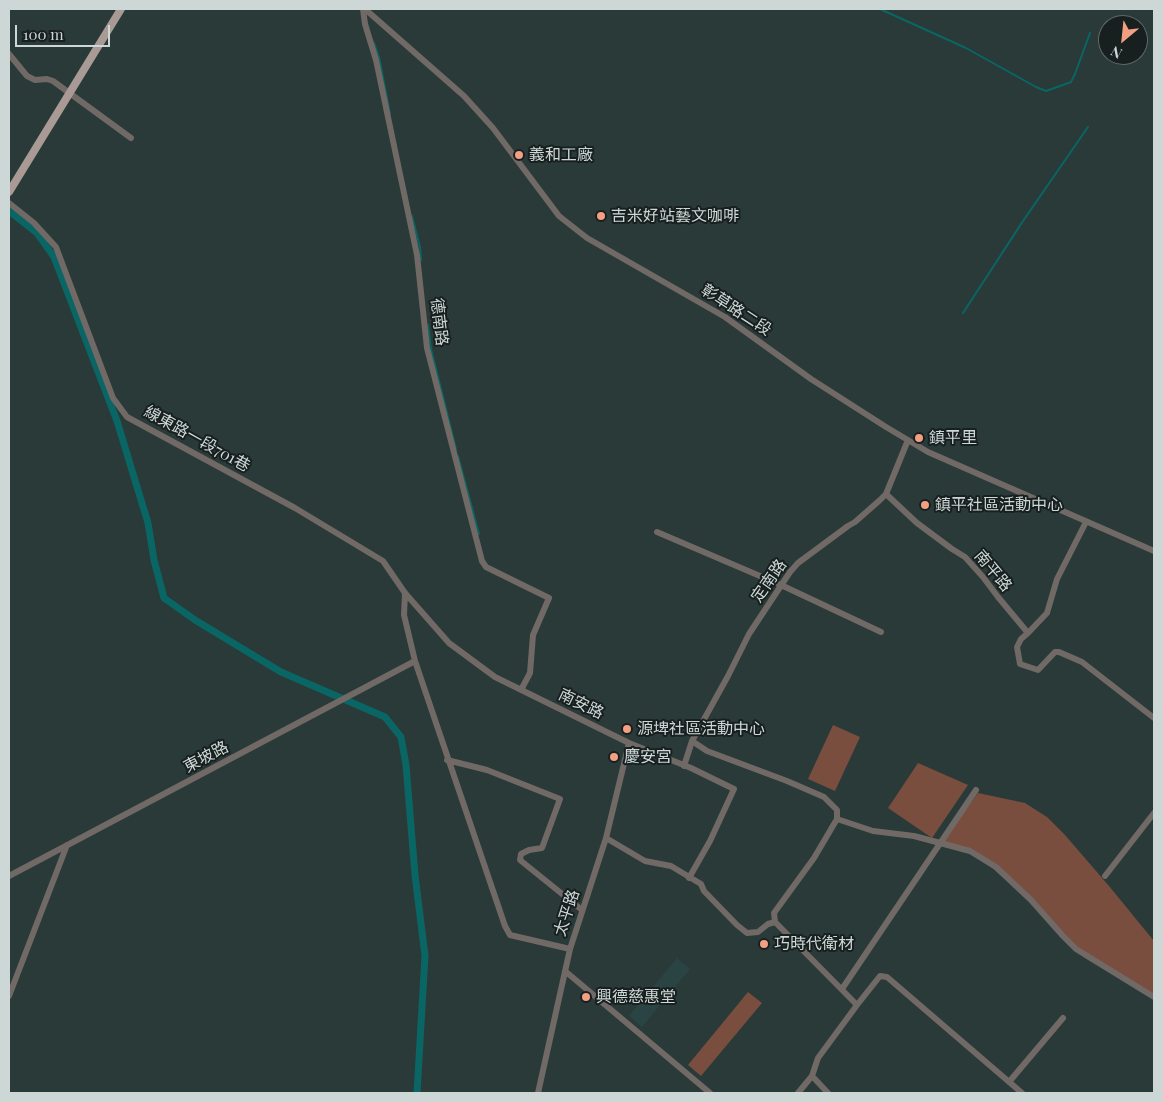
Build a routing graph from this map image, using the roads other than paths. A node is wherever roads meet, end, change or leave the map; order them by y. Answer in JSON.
{"nodes":[{"id":1,"x":121,"y":9,"type":"edge"},
{"id":2,"x":364,"y":9,"type":"edge"},
{"id":3,"x":9,"y":54,"type":"edge"},
{"id":4,"x":69,"y":94,"type":"junction"},
{"id":5,"x":131,"y":138,"type":"dead end"},
{"id":6,"x":9,"y":192,"type":"edge"},
{"id":7,"x":9,"y":203,"type":"edge"},
{"id":8,"x":908,"y":440,"type":"junction"},
{"id":9,"x":886,"y":494,"type":"junction"},
{"id":10,"x":1086,"y":522,"type":"junction"},
{"id":11,"x":657,"y":532,"type":"dead end"},
{"id":12,"x":1154,"y":551,"type":"edge"},
{"id":13,"x":781,"y":586,"type":"junction"},
{"id":14,"x":405,"y":593,"type":"junction"},
{"id":15,"x":881,"y":632,"type":"dead end"},
{"id":16,"x":1028,"y":633,"type":"junction"},
{"id":17,"x":415,"y":661,"type":"junction"},
{"id":18,"x":522,"y":690,"type":"junction"},
{"id":19,"x":1154,"y":718,"type":"edge"},
{"id":20,"x":692,"y":741,"type":"junction"},
{"id":21,"x":629,"y":743,"type":"junction"},
{"id":22,"x":448,"y":760,"type":"junction"},
{"id":23,"x":684,"y":766,"type":"junction"},
{"id":24,"x":976,"y":790,"type":"dead end"},
{"id":25,"x":1154,"y":813,"type":"edge"},
{"id":26,"x":837,"y":818,"type":"junction"},
{"id":27,"x":606,"y":838,"type":"junction"},
{"id":28,"x":940,"y":843,"type":"junction"},
{"id":29,"x":68,"y":845,"type":"junction"},
{"id":30,"x":9,"y":876,"type":"edge"},
{"id":31,"x":1105,"y":876,"type":"dead end"},
{"id":32,"x":689,"y":878,"type":"junction"},
{"id":33,"x":582,"y":910,"type":"junction"},
{"id":34,"x":775,"y":922,"type":"junction"},
{"id":35,"x":570,"y":949,"type":"junction"},
{"id":36,"x":565,"y":971,"type":"junction"},
{"id":37,"x":842,"y":989,"type":"junction"},
{"id":38,"x":9,"y":996,"type":"edge"},
{"id":39,"x":1154,"y":997,"type":"edge"},
{"id":40,"x":857,"y":1005,"type":"junction"},
{"id":41,"x":1062,"y":1018,"type":"dead end"},
{"id":42,"x":812,"y":1076,"type":"junction"},
{"id":43,"x":1009,"y":1082,"type":"junction"},
{"id":44,"x":1017,"y":1092,"type":"edge"},
{"id":45,"x":538,"y":1093,"type":"edge"},
{"id":46,"x":710,"y":1093,"type":"edge"},
{"id":47,"x":798,"y":1093,"type":"edge"},
{"id":48,"x":828,"y":1093,"type":"edge"}],
"edges":[{"from":1,"to":4,"type":"main road"},
{"from":2,"to":8,"type":"street","name":"彰草路二段"},
{"from":2,"to":18,"type":"street","name":"德南路"},
{"from":3,"to":4,"type":"street"},
{"from":4,"to":5,"type":"street"},
{"from":4,"to":6,"type":"main road"},
{"from":7,"to":14,"type":"street","name":"線東路一段701巷"},
{"from":8,"to":9,"type":"street","name":"定南路"},
{"from":8,"to":10,"type":"street","name":"彰草路二段"},
{"from":9,"to":13,"type":"street","name":"定南路"},
{"from":9,"to":16,"type":"street","name":"南平路"},
{"from":10,"to":12,"type":"street","name":"彰草路二段"},
{"from":10,"to":16,"type":"street"},
{"from":11,"to":13,"type":"street"},
{"from":13,"to":15,"type":"street"},
{"from":13,"to":20,"type":"street","name":"定南路"},
{"from":14,"to":17,"type":"street"},
{"from":14,"to":18,"type":"street","name":"線東路一段701巷"},
{"from":16,"to":19,"type":"street"},
{"from":17,"to":22,"type":"street"},
{"from":17,"to":29,"type":"street","name":"東坡路"},
{"from":18,"to":21,"type":"street","name":"南安路"},
{"from":20,"to":23,"type":"street","name":"定南路"},
{"from":20,"to":26,"type":"street"},
{"from":21,"to":23,"type":"street","name":"南安路"},
{"from":21,"to":27,"type":"street","name":"太平路"},
{"from":22,"to":33,"type":"street"},
{"from":22,"to":35,"type":"street"},
{"from":23,"to":32,"type":"street","name":"南安路"},
{"from":24,"to":28,"type":"street"},
{"from":25,"to":31,"type":"street"},
{"from":26,"to":28,"type":"street"},
{"from":26,"to":34,"type":"street"},
{"from":27,"to":32,"type":"street"},
{"from":27,"to":33,"type":"street","name":"太平路"},
{"from":28,"to":37,"type":"street"},
{"from":28,"to":39,"type":"street"},
{"from":29,"to":30,"type":"street","name":"東坡路"},
{"from":29,"to":38,"type":"street"},
{"from":32,"to":34,"type":"street"},
{"from":33,"to":35,"type":"street","name":"太平路"},
{"from":34,"to":37,"type":"street"},
{"from":35,"to":36,"type":"street","name":"太平路"},
{"from":36,"to":45,"type":"street","name":"太平路"},
{"from":36,"to":46,"type":"street"},
{"from":37,"to":40,"type":"street"},
{"from":40,"to":42,"type":"street"},
{"from":40,"to":43,"type":"street"},
{"from":41,"to":43,"type":"street"},
{"from":42,"to":47,"type":"street"},
{"from":42,"to":48,"type":"street"},
{"from":43,"to":44,"type":"street"}]}
